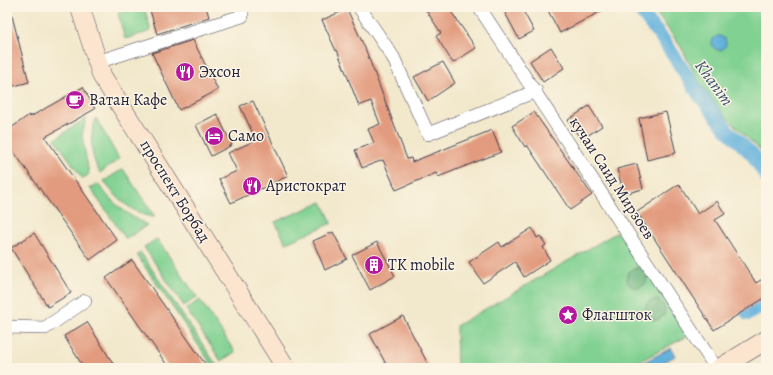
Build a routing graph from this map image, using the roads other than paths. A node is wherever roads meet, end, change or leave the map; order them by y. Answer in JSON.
{"nodes":[{"id":1,"x":80,"y":7,"type":"edge"},
{"id":2,"x":242,"y":7,"type":"edge"},
{"id":3,"x":360,"y":7,"type":"edge"},
{"id":4,"x":479,"y":7,"type":"edge"},
{"id":5,"x":97,"y":62,"type":"junction"},
{"id":6,"x":536,"y":91,"type":"junction"},
{"id":7,"x":85,"y":301,"type":"dead end"},
{"id":8,"x":7,"y":327,"type":"edge"},
{"id":9,"x":766,"y":340,"type":"edge"},
{"id":10,"x":286,"y":368,"type":"edge"},
{"id":11,"x":716,"y":368,"type":"edge"},
{"id":12,"x":720,"y":368,"type":"edge"}],
"edges":[{"from":1,"to":5,"type":"street","name":"проспект Борбад"},
{"from":2,"to":5,"type":"street"},
{"from":3,"to":6,"type":"street"},
{"from":4,"to":6,"type":"street","name":"кучаи Саид Мирзоев"},
{"from":5,"to":10,"type":"street","name":"проспект Борбад"},
{"from":6,"to":11,"type":"street","name":"кучаи Саид Мирзоев"},
{"from":7,"to":8,"type":"street"},
{"from":9,"to":12,"type":"street"}]}
